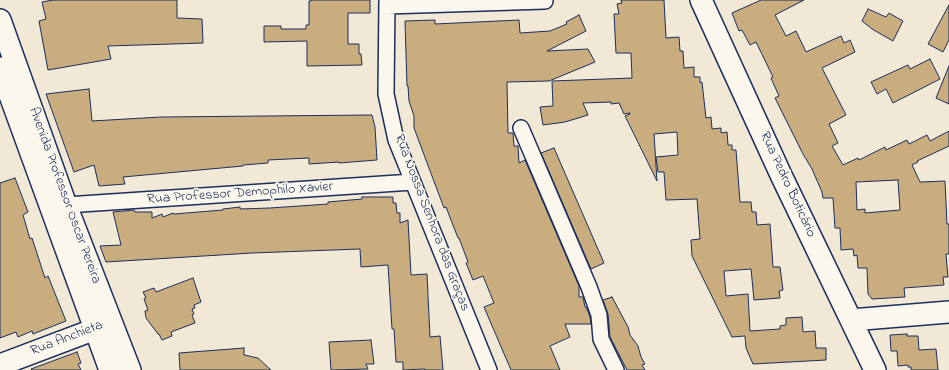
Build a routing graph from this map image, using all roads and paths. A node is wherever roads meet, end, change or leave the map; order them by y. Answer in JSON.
{"nodes":[{"id":1,"x":701,"y":0,"type":"edge"},
{"id":2,"x":545,"y":2,"type":"dead end"},
{"id":3,"x":387,"y":3,"type":"edge"},
{"id":4,"x":0,"y":20,"type":"edge"},
{"id":5,"x":4,"y":59,"type":"edge"},
{"id":6,"x":522,"y":128,"type":"dead end"},
{"id":7,"x":414,"y":182,"type":"junction"},
{"id":8,"x":66,"y":205,"type":"junction"},
{"id":9,"x":949,"y":312,"type":"edge"},
{"id":10,"x":851,"y":320,"type":"junction"},
{"id":11,"x":103,"y":326,"type":"junction"},
{"id":12,"x":0,"y":365,"type":"edge"},
{"id":13,"x":110,"y":370,"type":"edge"},
{"id":14,"x":130,"y":370,"type":"edge"},
{"id":15,"x":489,"y":370,"type":"edge"},
{"id":16,"x":616,"y":370,"type":"edge"},
{"id":17,"x":875,"y":370,"type":"edge"}],
"edges":[{"from":1,"to":10,"type":"main road","name":"Rua Pedro Boticário"},
{"from":2,"to":3,"type":"street"},
{"from":3,"to":7,"type":"street","name":"Rua Nossa Senhora das Graças"},
{"from":4,"to":5,"type":"main road","name":"Avenida Professor Oscar Pereira"},
{"from":5,"to":8,"type":"main road","name":"Avenida Professor Oscar Pereira"},
{"from":5,"to":11,"type":"main road","name":"Avenida Professor Oscar Pereira"},
{"from":6,"to":16,"type":"street"},
{"from":7,"to":8,"type":"street","name":"Rua Professor Demophilo Xavier"},
{"from":7,"to":15,"type":"street","name":"Rua Nossa Senhora das Graças"},
{"from":8,"to":11,"type":"main road","name":"Avenida Professor Oscar Pereira"},
{"from":9,"to":10,"type":"main road"},
{"from":10,"to":17,"type":"main road","name":"Rua Pedro Boticário"},
{"from":11,"to":12,"type":"main road","name":"Rua Anchieta"},
{"from":11,"to":13,"type":"main road","name":"Avenida Professor Oscar Pereira"},
{"from":11,"to":14,"type":"main road","name":"Avenida Professor Oscar Pereira"}]}
